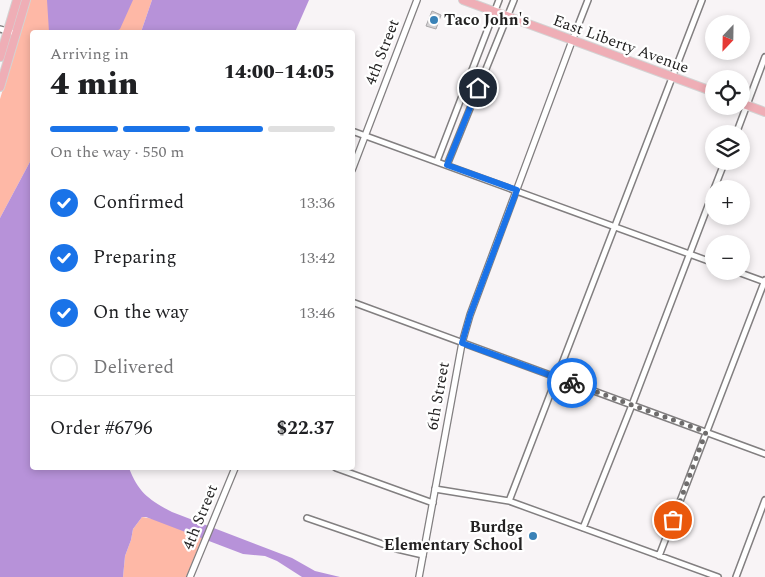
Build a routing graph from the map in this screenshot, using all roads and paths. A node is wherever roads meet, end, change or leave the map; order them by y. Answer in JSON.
{"nodes":[{"id":1,"x":17,"y":0,"type":"edge"},
{"id":2,"x":26,"y":0,"type":"edge"},
{"id":3,"x":416,"y":0,"type":"edge"},
{"id":4,"x":463,"y":0,"type":"edge"},
{"id":5,"x":499,"y":0,"type":"edge"},
{"id":6,"x":514,"y":0,"type":"edge"},
{"id":7,"x":588,"y":0,"type":"edge"},
{"id":8,"x":702,"y":0,"type":"edge"},
{"id":9,"x":495,"y":12,"type":"junction"},
{"id":10,"x":507,"y":16,"type":"junction"},
{"id":11,"x":3,"y":34,"type":"edge"},
{"id":12,"x":15,"y":38,"type":"junction"},
{"id":13,"x":572,"y":41,"type":"junction"},
{"id":14,"x":0,"y":57,"type":"edge"},
{"id":15,"x":765,"y":57,"type":"edge"},
{"id":16,"x":673,"y":77,"type":"junction"},
{"id":17,"x":0,"y":87,"type":"edge"},
{"id":18,"x":705,"y":89,"type":"edge"},
{"id":19,"x":750,"y":91,"type":"edge"},
{"id":20,"x":750,"y":106,"type":"edge"},
{"id":21,"x":765,"y":112,"type":"edge"},
{"id":22,"x":355,"y":132,"type":"edge"},
{"id":23,"x":365,"y":135,"type":"junction"},
{"id":24,"x":437,"y":161,"type":"junction"},
{"id":25,"x":355,"y":162,"type":"edge"},
{"id":26,"x":447,"y":165,"type":"junction"},
{"id":27,"x":517,"y":190,"type":"junction"},
{"id":28,"x":705,"y":212,"type":"edge"},
{"id":29,"x":616,"y":227,"type":"junction"},
{"id":30,"x":689,"y":254,"type":"junction"},
{"id":31,"x":705,"y":260,"type":"edge"},
{"id":32,"x":750,"y":276,"type":"edge"},
{"id":33,"x":765,"y":281,"type":"edge"},
{"id":34,"x":355,"y":303,"type":"edge"},
{"id":35,"x":462,"y":343,"type":"junction"},
{"id":36,"x":558,"y":377,"type":"junction"},
{"id":37,"x":632,"y":405,"type":"junction"},
{"id":38,"x":706,"y":432,"type":"junction"},
{"id":39,"x":765,"y":454,"type":"edge"},
{"id":40,"x":234,"y":470,"type":"edge"},
{"id":41,"x":342,"y":470,"type":"edge"},
{"id":42,"x":435,"y":489,"type":"junction"},
{"id":43,"x":765,"y":500,"type":"edge"},
{"id":44,"x":509,"y":501,"type":"junction"},
{"id":45,"x":433,"y":503,"type":"junction"},
{"id":46,"x":307,"y":518,"type":"dead end"},
{"id":47,"x":583,"y":528,"type":"junction"},
{"id":48,"x":423,"y":555,"type":"junction"},
{"id":49,"x":659,"y":556,"type":"junction"},
{"id":50,"x":190,"y":577,"type":"edge"},
{"id":51,"x":419,"y":577,"type":"edge"},
{"id":52,"x":718,"y":577,"type":"edge"},
{"id":53,"x":736,"y":577,"type":"edge"}],
"edges":[{"from":1,"to":11,"type":"main road"},
{"from":2,"to":12,"type":"main road"},
{"from":3,"to":23,"type":"street","name":"4th Street"},
{"from":4,"to":9,"type":"main road","name":"East Liberty Avenue"},
{"from":5,"to":9,"type":"street"},
{"from":6,"to":10,"type":"street"},
{"from":7,"to":13,"type":"street","name":"6th Street"},
{"from":8,"to":16,"type":"street"},
{"from":9,"to":10,"type":"main road","name":"East Liberty Avenue"},
{"from":9,"to":24,"type":"street"},
{"from":10,"to":13,"type":"main road","name":"East Liberty Avenue"},
{"from":10,"to":26,"type":"street"},
{"from":11,"to":12,"type":"street"},
{"from":11,"to":12,"type":"street"},
{"from":11,"to":14,"type":"main road"},
{"from":12,"to":17,"type":"main road"},
{"from":13,"to":16,"type":"main road","name":"East Liberty Avenue"},
{"from":13,"to":27,"type":"street","name":"6th Street"},
{"from":15,"to":19,"type":"street"},
{"from":16,"to":18,"type":"main road","name":"East Liberty Avenue"},
{"from":16,"to":29,"type":"street"},
{"from":20,"to":21,"type":"main road"},
{"from":22,"to":23,"type":"street"},
{"from":23,"to":24,"type":"street"},
{"from":23,"to":25,"type":"street","name":"4th Street"},
{"from":24,"to":26,"type":"street"},
{"from":26,"to":27,"type":"street"},
{"from":27,"to":29,"type":"street"},
{"from":27,"to":35,"type":"street","name":"6th Street"},
{"from":28,"to":30,"type":"street"},
{"from":29,"to":30,"type":"street"},
{"from":29,"to":36,"type":"street"},
{"from":30,"to":31,"type":"street"},
{"from":30,"to":37,"type":"street"},
{"from":32,"to":33,"type":"street"},
{"from":33,"to":38,"type":"street"},
{"from":34,"to":35,"type":"street"},
{"from":35,"to":36,"type":"street"},
{"from":35,"to":42,"type":"street","name":"6th Street"},
{"from":36,"to":37,"type":"street"},
{"from":36,"to":44,"type":"street"},
{"from":37,"to":38,"type":"street"},
{"from":37,"to":47,"type":"street"},
{"from":38,"to":39,"type":"street"},
{"from":38,"to":49,"type":"street"},
{"from":40,"to":50,"type":"street","name":"4th Street"},
{"from":41,"to":45,"type":"street"},
{"from":42,"to":44,"type":"street"},
{"from":42,"to":45,"type":"street","name":"6th Street"},
{"from":43,"to":53,"type":"street"},
{"from":44,"to":47,"type":"street"},
{"from":45,"to":48,"type":"street","name":"6th Street"},
{"from":46,"to":48,"type":"street"},
{"from":47,"to":49,"type":"street"},
{"from":48,"to":51,"type":"street","name":"6th Street"},
{"from":49,"to":52,"type":"street"}]}
